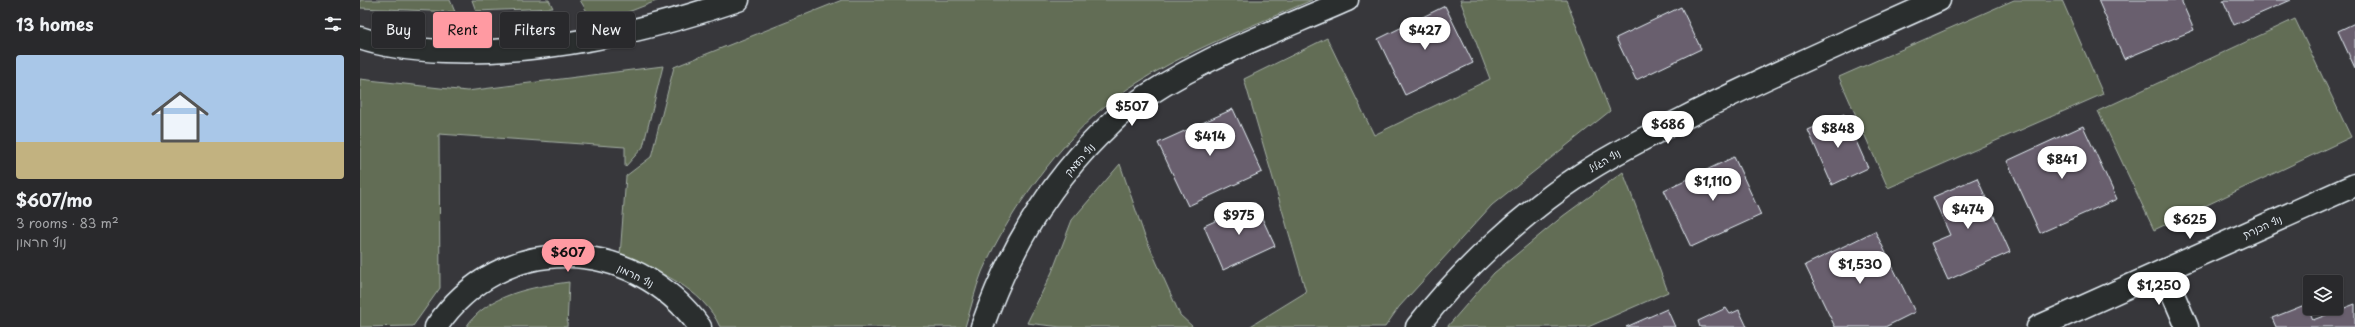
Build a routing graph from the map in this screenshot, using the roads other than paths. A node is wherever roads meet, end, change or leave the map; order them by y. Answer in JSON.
{"nodes":[{"id":1,"x":738,"y":0,"type":"edge"},
{"id":2,"x":1347,"y":0,"type":"edge"},
{"id":3,"x":1939,"y":0,"type":"edge"},
{"id":4,"x":360,"y":38,"type":"edge"},
{"id":5,"x":2355,"y":185,"type":"edge"},
{"id":6,"x":2163,"y":271,"type":"junction"},
{"id":7,"x":436,"y":327,"type":"edge"},
{"id":8,"x":700,"y":327,"type":"edge"},
{"id":9,"x":982,"y":327,"type":"edge"},
{"id":10,"x":1417,"y":327,"type":"edge"},
{"id":11,"x":2038,"y":327,"type":"edge"},
{"id":12,"x":2187,"y":327,"type":"edge"}],
"edges":[{"from":1,"to":4,"type":"street"},
{"from":2,"to":9,"type":"street","name":"נוף העמק"},
{"from":3,"to":10,"type":"street","name":"נוף הגליל"},
{"from":5,"to":6,"type":"street","name":"נוף הכנרת"},
{"from":6,"to":11,"type":"street","name":"נוף הכנרת"},
{"from":6,"to":12,"type":"street"},
{"from":7,"to":8,"type":"street","name":"נוף חרמון"}]}
